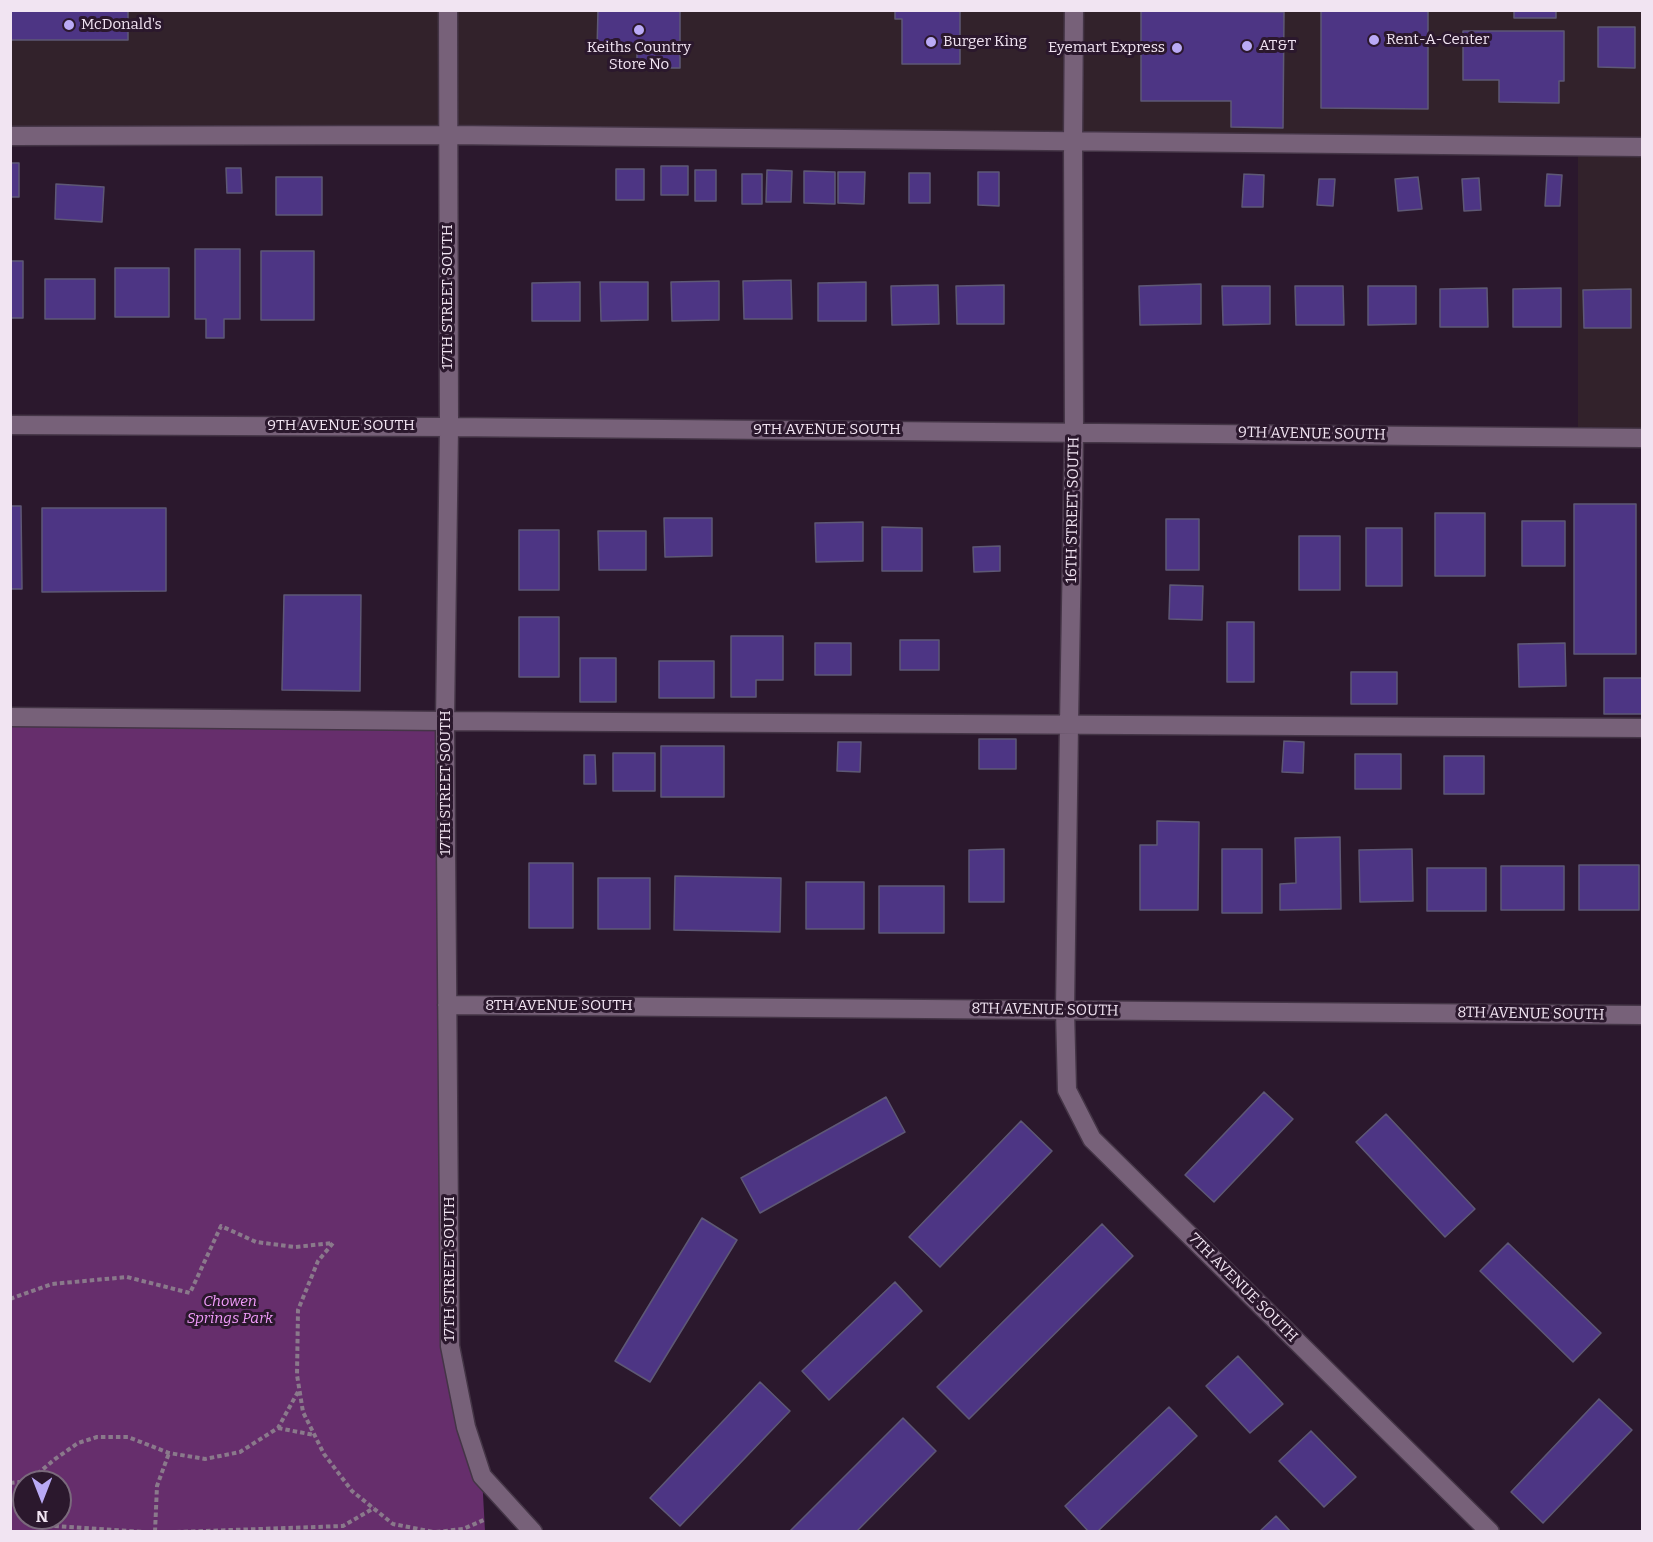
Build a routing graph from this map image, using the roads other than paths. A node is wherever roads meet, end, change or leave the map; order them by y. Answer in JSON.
{"nodes":[{"id":1,"x":448,"y":10,"type":"edge"},
{"id":2,"x":1074,"y":10,"type":"edge"},
{"id":3,"x":448,"y":135,"type":"junction"},
{"id":4,"x":10,"y":136,"type":"edge"},
{"id":5,"x":1072,"y":141,"type":"junction"},
{"id":6,"x":1642,"y":147,"type":"edge"},
{"id":7,"x":10,"y":425,"type":"edge"},
{"id":8,"x":449,"y":427,"type":"junction"},
{"id":9,"x":1074,"y":432,"type":"junction"},
{"id":10,"x":1642,"y":438,"type":"edge"},
{"id":11,"x":10,"y":717,"type":"edge"},
{"id":12,"x":445,"y":721,"type":"junction"},
{"id":13,"x":1069,"y":724,"type":"junction"},
{"id":14,"x":1642,"y":728,"type":"edge"},
{"id":15,"x":447,"y":1005,"type":"junction"},
{"id":16,"x":1065,"y":1010,"type":"junction"},
{"id":17,"x":1642,"y":1016,"type":"edge"},
{"id":18,"x":533,"y":1532,"type":"edge"},
{"id":19,"x":1490,"y":1532,"type":"edge"}],
"edges":[{"from":1,"to":3,"type":"street","name":"17TH STREET SOUTH"},
{"from":2,"to":5,"type":"street","name":"16TH STREET SOUTH"},
{"from":3,"to":4,"type":"street"},
{"from":3,"to":5,"type":"street"},
{"from":3,"to":8,"type":"street","name":"17TH STREET SOUTH"},
{"from":5,"to":6,"type":"street"},
{"from":5,"to":9,"type":"street","name":"16TH STREET SOUTH"},
{"from":7,"to":8,"type":"street","name":"9TH AVENUE SOUTH"},
{"from":8,"to":9,"type":"street","name":"9TH AVENUE SOUTH"},
{"from":8,"to":12,"type":"street","name":"17TH STREET SOUTH"},
{"from":9,"to":10,"type":"street","name":"9TH AVENUE SOUTH"},
{"from":9,"to":13,"type":"street","name":"16TH STREET SOUTH"},
{"from":11,"to":12,"type":"street"},
{"from":12,"to":13,"type":"street"},
{"from":12,"to":15,"type":"street","name":"17TH STREET SOUTH"},
{"from":13,"to":14,"type":"street"},
{"from":13,"to":16,"type":"street","name":"16TH STREET SOUTH"},
{"from":15,"to":16,"type":"street","name":"8TH AVENUE SOUTH"},
{"from":15,"to":18,"type":"street","name":"17TH STREET SOUTH"},
{"from":16,"to":17,"type":"street","name":"8TH AVENUE SOUTH"},
{"from":16,"to":19,"type":"street","name":"7TH AVENUE SOUTH"}]}
